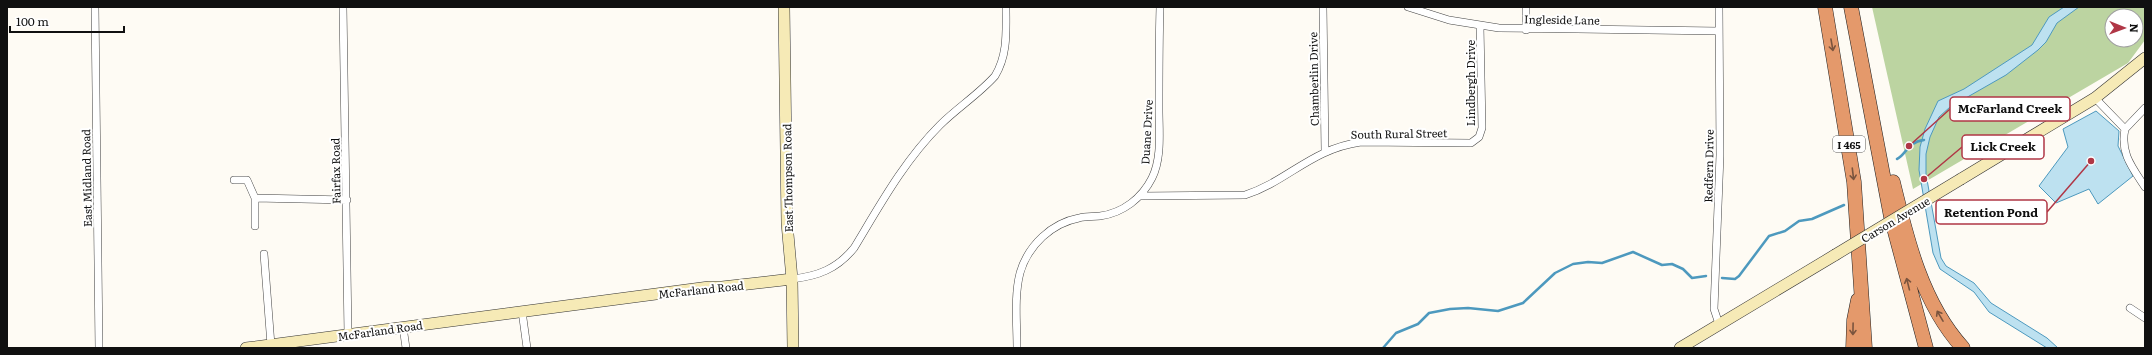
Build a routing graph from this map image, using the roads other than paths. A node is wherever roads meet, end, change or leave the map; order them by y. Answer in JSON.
{"nodes":[{"id":1,"x":95,"y":7,"type":"edge"},
{"id":2,"x":343,"y":7,"type":"edge"},
{"id":3,"x":784,"y":7,"type":"edge"},
{"id":4,"x":1006,"y":7,"type":"edge"},
{"id":5,"x":1160,"y":7,"type":"edge"},
{"id":6,"x":1323,"y":7,"type":"edge"},
{"id":7,"x":1408,"y":7,"type":"edge"},
{"id":8,"x":1526,"y":7,"type":"edge"},
{"id":9,"x":1719,"y":7,"type":"edge"},
{"id":10,"x":1825,"y":7,"type":"edge"},
{"id":11,"x":1851,"y":7,"type":"edge"},
{"id":12,"x":1480,"y":26,"type":"junction"},
{"id":13,"x":1526,"y":30,"type":"junction"},
{"id":14,"x":1719,"y":31,"type":"junction"},
{"id":15,"x":2145,"y":58,"type":"edge"},
{"id":16,"x":2095,"y":98,"type":"junction"},
{"id":17,"x":1871,"y":104,"type":"junction"},
{"id":18,"x":2145,"y":108,"type":"edge"},
{"id":19,"x":2125,"y":128,"type":"junction"},
{"id":20,"x":1477,"y":139,"type":"joint"},
{"id":21,"x":1325,"y":151,"type":"junction"},
{"id":22,"x":234,"y":180,"type":"dead end"},
{"id":23,"x":2145,"y":187,"type":"edge"},
{"id":24,"x":1141,"y":196,"type":"junction"},
{"id":25,"x":255,"y":198,"type":"junction"},
{"id":26,"x":347,"y":200,"type":"junction"},
{"id":27,"x":255,"y":226,"type":"dead end"},
{"id":28,"x":264,"y":254,"type":"dead end"},
{"id":29,"x":792,"y":279,"type":"junction"},
{"id":30,"x":1862,"y":282,"type":"junction"},
{"id":31,"x":2130,"y":308,"type":"dead end"},
{"id":32,"x":522,"y":311,"type":"junction"},
{"id":33,"x":2145,"y":318,"type":"edge"},
{"id":34,"x":1719,"y":324,"type":"junction"},
{"id":35,"x":404,"y":326,"type":"junction"},
{"id":36,"x":348,"y":334,"type":"junction"},
{"id":37,"x":271,"y":344,"type":"junction"},
{"id":38,"x":297,"y":345,"type":"edge"},
{"id":39,"x":99,"y":348,"type":"edge"},
{"id":40,"x":246,"y":348,"type":"edge"},
{"id":41,"x":406,"y":348,"type":"edge"},
{"id":42,"x":527,"y":348,"type":"edge"},
{"id":43,"x":793,"y":348,"type":"edge"},
{"id":44,"x":1017,"y":348,"type":"edge"},
{"id":45,"x":1680,"y":348,"type":"edge"},
{"id":46,"x":1853,"y":348,"type":"edge"},
{"id":47,"x":1865,"y":348,"type":"edge"},
{"id":48,"x":1926,"y":348,"type":"edge"},
{"id":49,"x":1963,"y":348,"type":"edge"}],
"edges":[{"from":1,"to":39,"type":"street","name":"East Midland Road"},
{"from":2,"to":26,"type":"street","name":"Fairfax Road"},
{"from":3,"to":29,"type":"main road","name":"East Thompson Road"},
{"from":4,"to":29,"type":"street","name":"McFarland Road"},
{"from":5,"to":24,"type":"street","name":"Duane Drive"},
{"from":6,"to":21,"type":"street","name":"Chamberlin Drive"},
{"from":7,"to":12,"type":"street","name":"Ingleside Lane"},
{"from":8,"to":13,"type":"street"},
{"from":9,"to":14,"type":"street","name":"Redfern Drive"},
{"from":10,"to":30,"type":"highway","number":"I 465","one_way":true},
{"from":11,"to":17,"type":"highway","number":"I 465"},
{"from":12,"to":13,"type":"street","name":"Ingleside Lane"},
{"from":12,"to":20,"type":"street","name":"Lindbergh Drive"},
{"from":13,"to":14,"type":"street","name":"Ingleside Lane"},
{"from":14,"to":34,"type":"street","name":"Redfern Drive"},
{"from":15,"to":16,"type":"main road","name":"Carson Avenue"},
{"from":16,"to":19,"type":"street"},
{"from":16,"to":34,"type":"main road","name":"Carson Avenue","bridge":true},
{"from":48,"to":17,"type":"highway","number":"I 465","one_way":true},
{"from":49,"to":17,"type":"highway","one_way":true},
{"from":18,"to":19,"type":"street"},
{"from":19,"to":23,"type":"street"},
{"from":20,"to":21,"type":"street","name":"South Rural Street"},
{"from":21,"to":24,"type":"street","name":"South Rural Street"},
{"from":22,"to":25,"type":"street"},
{"from":24,"to":44,"type":"street","name":"Duane Drive"},
{"from":25,"to":26,"type":"street"},
{"from":25,"to":27,"type":"street"},
{"from":26,"to":36,"type":"street","name":"Fairfax Road"},
{"from":28,"to":37,"type":"street"},
{"from":29,"to":32,"type":"main road","name":"McFarland Road"},
{"from":29,"to":43,"type":"main road","name":"East Thompson Road"},
{"from":30,"to":46,"type":"highway","one_way":true},
{"from":30,"to":47,"type":"highway","number":"I 465"},
{"from":31,"to":33,"type":"street"},
{"from":32,"to":35,"type":"main road","name":"McFarland Road"},
{"from":32,"to":42,"type":"street"},
{"from":34,"to":45,"type":"main road","name":"Carson Avenue"},
{"from":35,"to":36,"type":"main road","name":"McFarland Road"},
{"from":35,"to":41,"type":"street"},
{"from":36,"to":38,"type":"main road","name":"McFarland Road"},
{"from":37,"to":38,"type":"main road","name":"McFarland Road"},
{"from":37,"to":40,"type":"main road","name":"McFarland Road"}]}
